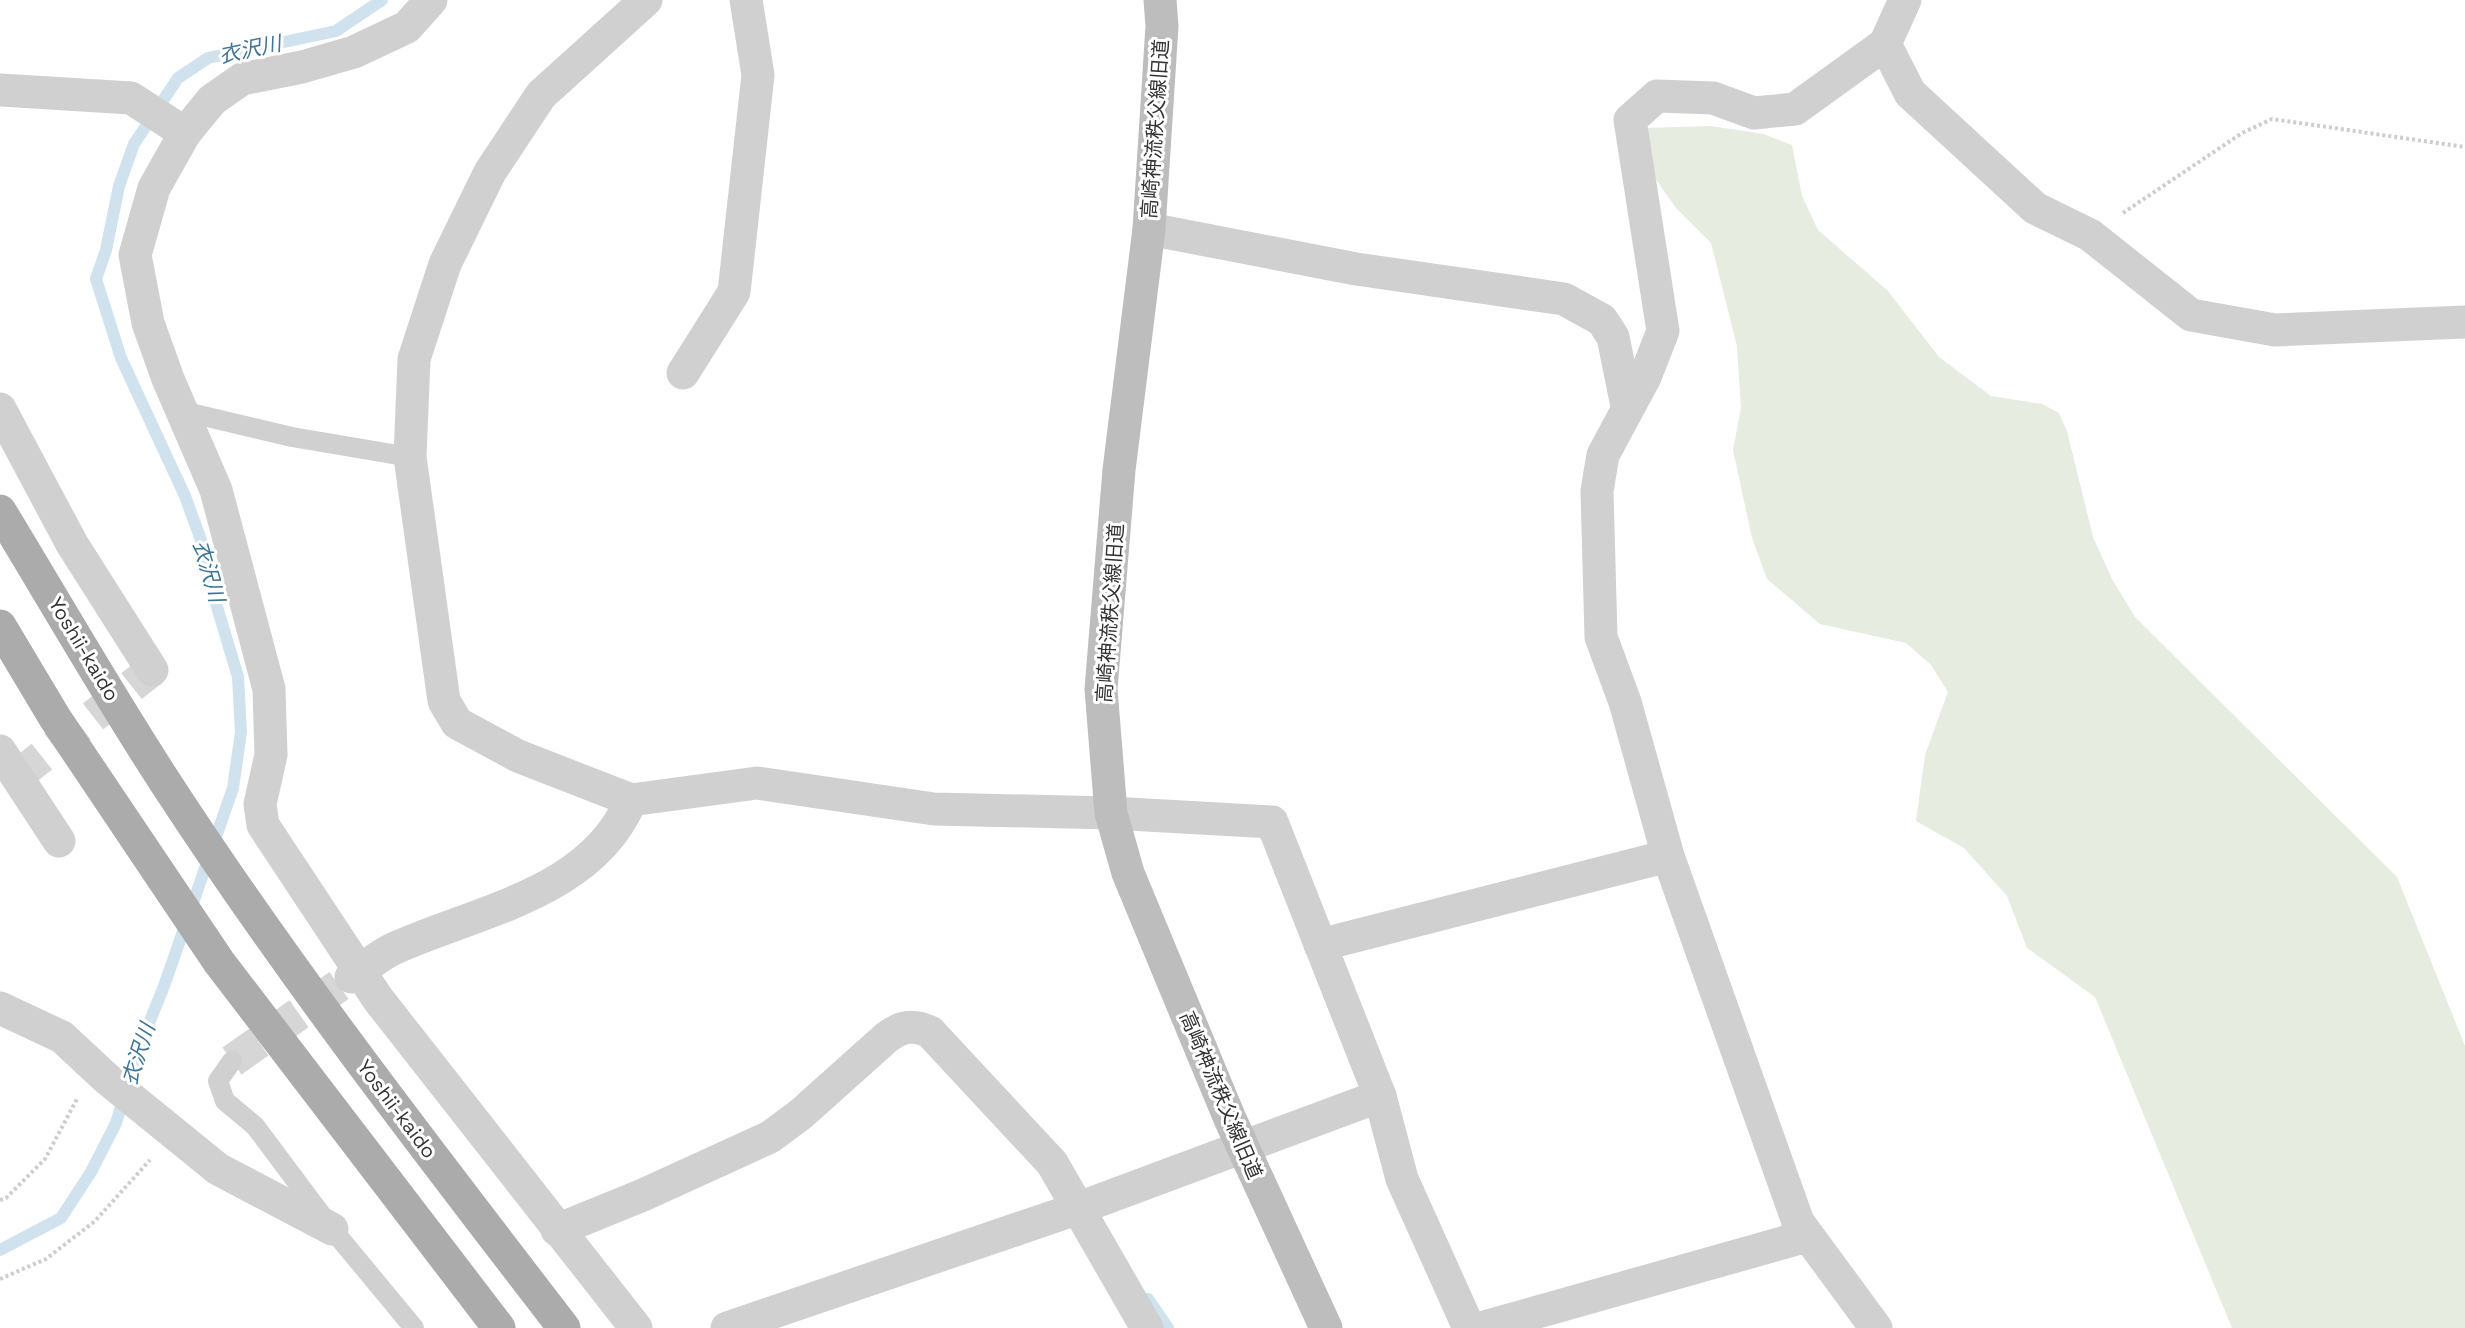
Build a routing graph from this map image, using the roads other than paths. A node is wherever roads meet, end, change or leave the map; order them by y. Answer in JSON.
{"nodes":[{"id":1,"x":431,"y":0,"type":"edge"},
{"id":2,"x":646,"y":0,"type":"edge"},
{"id":3,"x":746,"y":0,"type":"edge"},
{"id":4,"x":1160,"y":0,"type":"edge"},
{"id":5,"x":1905,"y":0,"type":"edge"},
{"id":6,"x":1885,"y":44,"type":"junction"},
{"id":7,"x":0,"y":90,"type":"edge"},
{"id":8,"x":185,"y":133,"type":"junction"},
{"id":9,"x":1149,"y":229,"type":"junction"},
{"id":10,"x":2465,"y":322,"type":"edge"},
{"id":11,"x":683,"y":373,"type":"dead end"},
{"id":12,"x":1627,"y":406,"type":"junction"},
{"id":13,"x":0,"y":409,"type":"edge"},
{"id":14,"x":182,"y":411,"type":"junction"},
{"id":15,"x":410,"y":457,"type":"junction"},
{"id":16,"x":0,"y":511,"type":"edge"},
{"id":17,"x":0,"y":626,"type":"edge"},
{"id":18,"x":152,"y":670,"type":"dead end"},
{"id":19,"x":5,"y":773,"type":"edge"},
{"id":20,"x":631,"y":800,"type":"junction"},
{"id":21,"x":1111,"y":813,"type":"junction"},
{"id":22,"x":59,"y":841,"type":"dead end"},
{"id":23,"x":1668,"y":856,"type":"junction"},
{"id":24,"x":1320,"y":945,"type":"junction"},
{"id":25,"x":355,"y":974,"type":"junction"},
{"id":26,"x":0,"y":1008,"type":"edge"},
{"id":27,"x":232,"y":1062,"type":"tunnel mouth"},
{"id":28,"x":1380,"y":1096,"type":"junction"},
{"id":29,"x":1244,"y":1149,"type":"junction"},
{"id":30,"x":1079,"y":1208,"type":"junction"},
{"id":31,"x":332,"y":1229,"type":"junction"},
{"id":32,"x":557,"y":1230,"type":"junction"},
{"id":33,"x":1808,"y":1236,"type":"junction"},
{"id":34,"x":414,"y":1328,"type":"edge"},
{"id":35,"x":499,"y":1328,"type":"edge"},
{"id":36,"x":564,"y":1328,"type":"edge"},
{"id":37,"x":636,"y":1328,"type":"edge"},
{"id":38,"x":727,"y":1328,"type":"edge"},
{"id":39,"x":1147,"y":1328,"type":"edge"},
{"id":40,"x":1326,"y":1328,"type":"edge"},
{"id":41,"x":1469,"y":1328,"type":"edge"},
{"id":42,"x":1481,"y":1328,"type":"edge"},
{"id":43,"x":1876,"y":1328,"type":"edge"}],
"edges":[{"from":1,"to":8,"type":"street"},
{"from":2,"to":15,"type":"street"},
{"from":3,"to":11,"type":"street"},
{"from":4,"to":9,"type":"street","name":"高崎神流秩父線旧道"},
{"from":5,"to":6,"type":"street"},
{"from":6,"to":10,"type":"street"},
{"from":6,"to":12,"type":"street"},
{"from":7,"to":8,"type":"street"},
{"from":8,"to":14,"type":"street"},
{"from":9,"to":12,"type":"street"},
{"from":9,"to":21,"type":"street","name":"高崎神流秩父線旧道"},
{"from":12,"to":23,"type":"street"},
{"from":13,"to":18,"type":"street"},
{"from":14,"to":15,"type":"lane"},
{"from":14,"to":25,"type":"street"},
{"from":15,"to":20,"type":"street"},
{"from":16,"to":36,"type":"main road","name":"Yoshii-kaido"},
{"from":17,"to":35,"type":"main road"},
{"from":19,"to":22,"type":"street"},
{"from":20,"to":21,"type":"street"},
{"from":20,"to":25,"type":"street"},
{"from":21,"to":24,"type":"street"},
{"from":21,"to":29,"type":"street","name":"高崎神流秩父線旧道"},
{"from":23,"to":24,"type":"street"},
{"from":23,"to":33,"type":"street"},
{"from":24,"to":28,"type":"street"},
{"from":25,"to":32,"type":"street"},
{"from":26,"to":31,"type":"street"},
{"from":27,"to":31,"type":"lane"},
{"from":28,"to":29,"type":"street"},
{"from":28,"to":41,"type":"street"},
{"from":29,"to":30,"type":"street"},
{"from":29,"to":40,"type":"street","name":"高崎神流秩父線旧道"},
{"from":30,"to":32,"type":"street"},
{"from":30,"to":38,"type":"street"},
{"from":30,"to":39,"type":"street"},
{"from":31,"to":34,"type":"lane"},
{"from":32,"to":37,"type":"street"},
{"from":33,"to":42,"type":"street"},
{"from":33,"to":43,"type":"street"}]}
